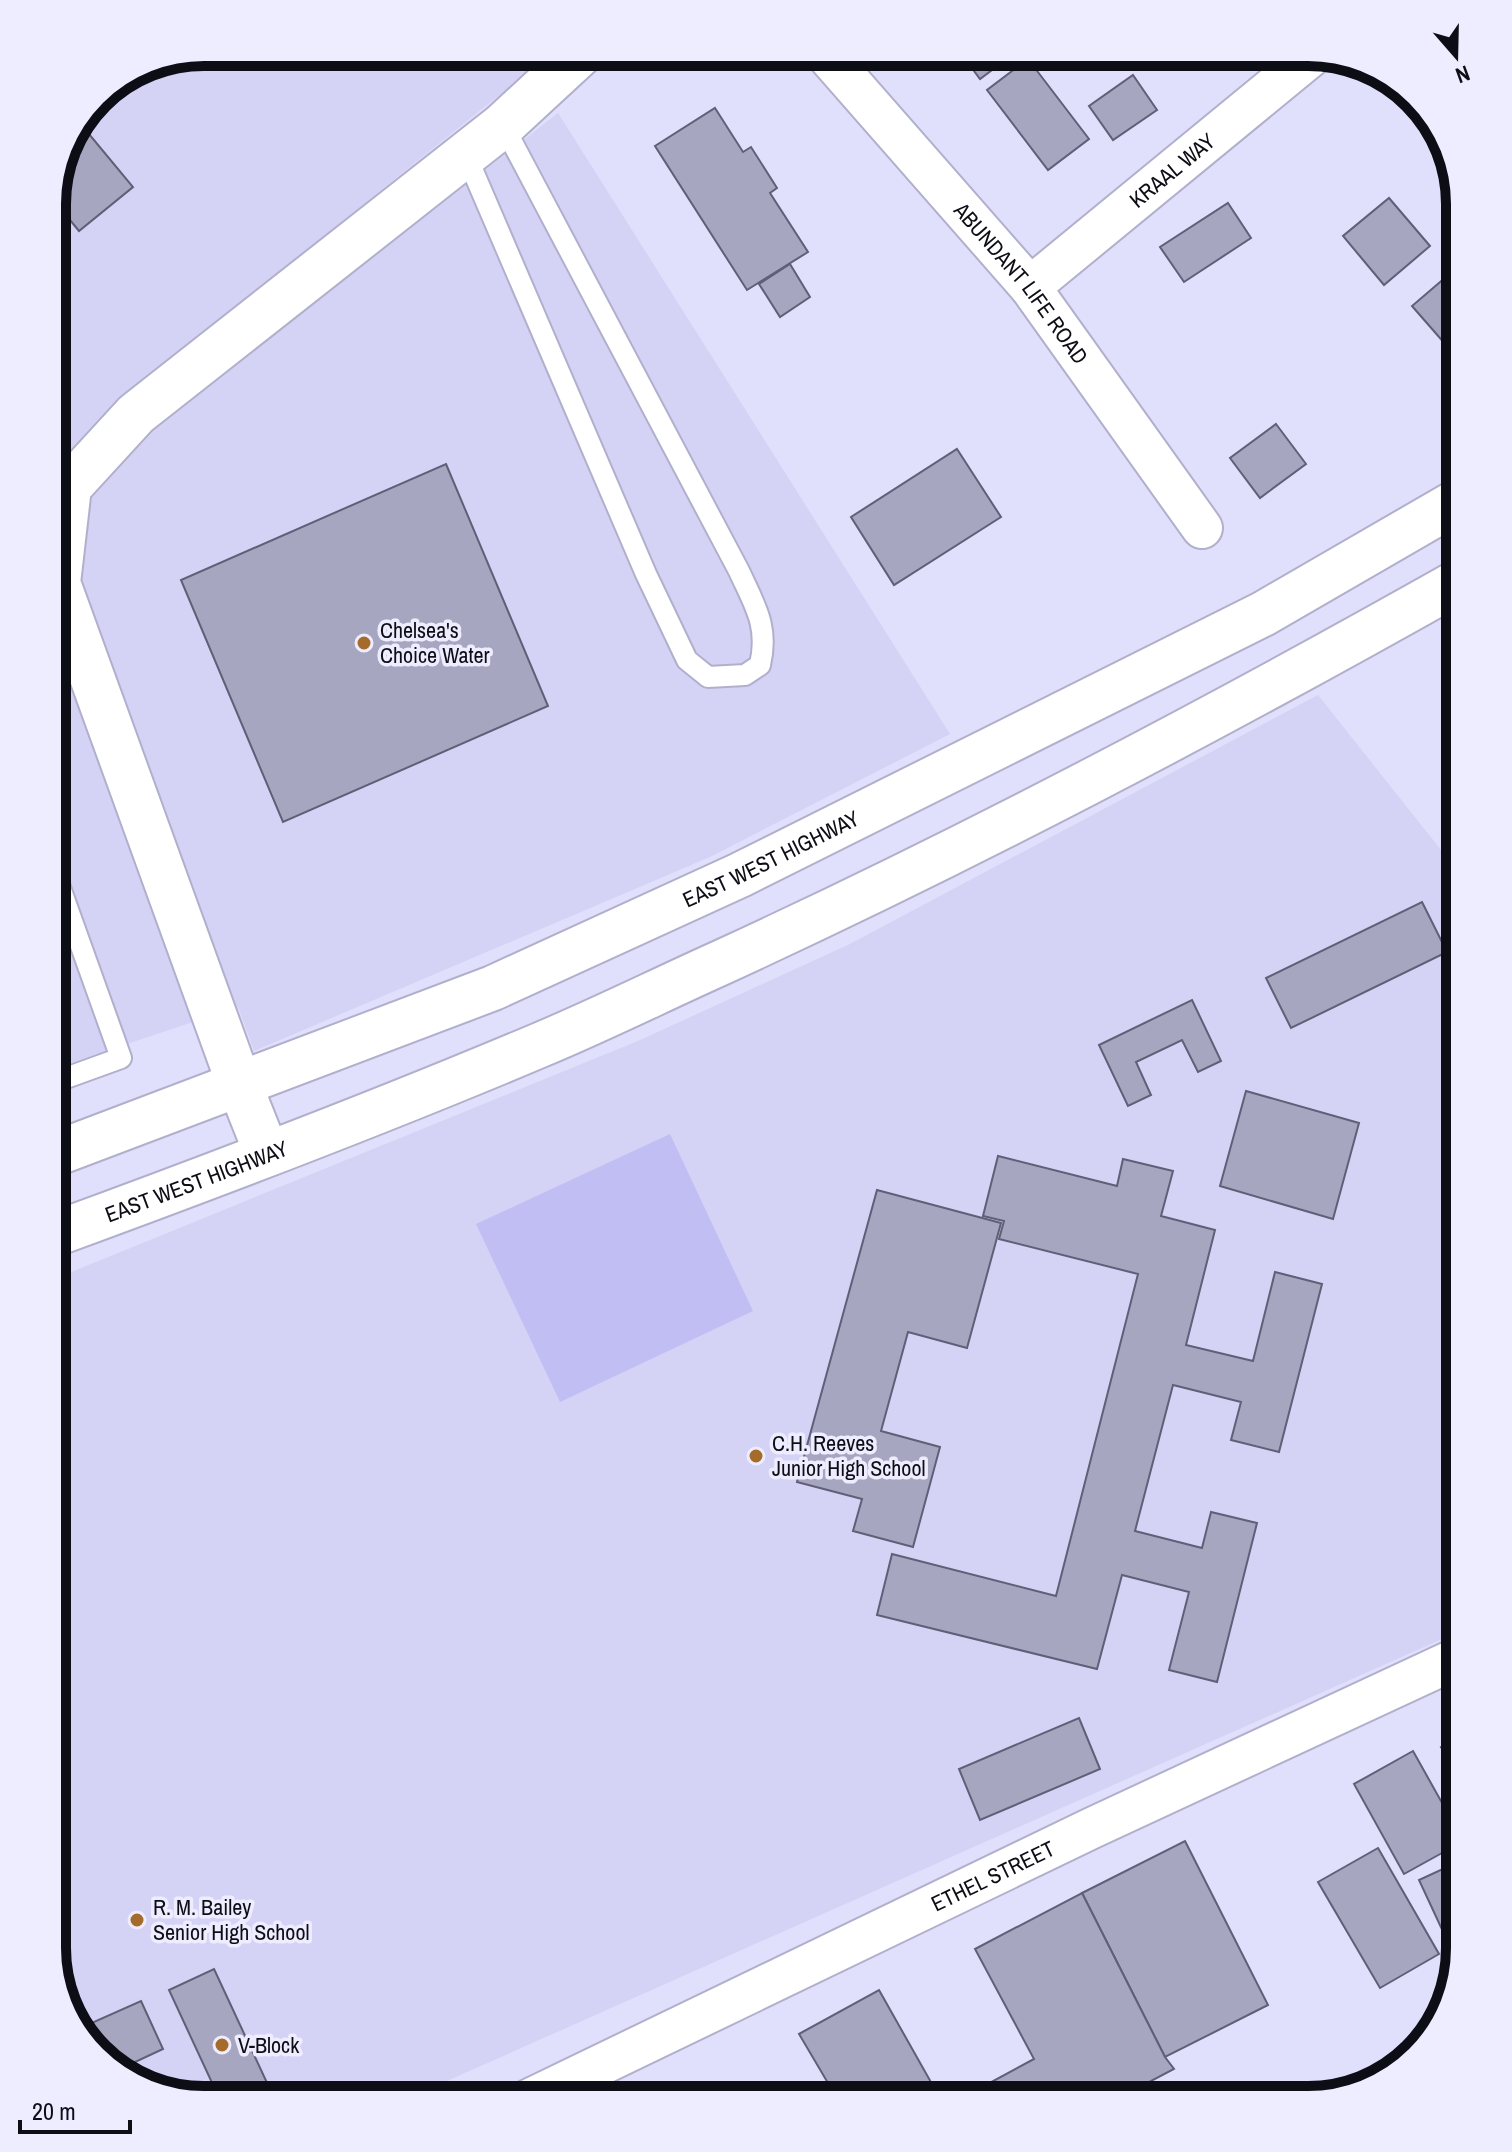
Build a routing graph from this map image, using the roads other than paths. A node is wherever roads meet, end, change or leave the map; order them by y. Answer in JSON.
{"nodes":[{"id":1,"x":567,"y":66,"type":"edge"},
{"id":2,"x":836,"y":66,"type":"edge"},
{"id":3,"x":1299,"y":66,"type":"edge"},
{"id":4,"x":503,"y":125,"type":"junction"},
{"id":5,"x":466,"y":155,"type":"junction"},
{"id":6,"x":1030,"y":287,"type":"junction"},
{"id":7,"x":1446,"y":508,"type":"edge"},
{"id":8,"x":66,"y":513,"type":"edge"},
{"id":9,"x":1202,"y":528,"type":"dead end"},
{"id":10,"x":1446,"y":589,"type":"edge"},
{"id":11,"x":66,"y":605,"type":"edge"},
{"id":12,"x":66,"y":904,"type":"edge"},
{"id":13,"x":66,"y":1078,"type":"edge"},
{"id":14,"x":240,"y":1086,"type":"junction"},
{"id":15,"x":66,"y":1150,"type":"edge"},
{"id":16,"x":267,"y":1154,"type":"junction"},
{"id":17,"x":66,"y":1230,"type":"edge"},
{"id":18,"x":1446,"y":1664,"type":"edge"},
{"id":19,"x":557,"y":2086,"type":"edge"}],
"edges":[{"from":1,"to":4,"type":"main road"},
{"from":2,"to":6,"type":"street","name":"ABUNDANT LIFE ROAD"},
{"from":3,"to":6,"type":"street","name":"KRAAL WAY"},
{"from":4,"to":5,"type":"main road"},
{"from":4,"to":5,"type":"lane"},
{"from":5,"to":8,"type":"main road"},
{"from":6,"to":9,"type":"street","name":"ABUNDANT LIFE ROAD"},
{"from":7,"to":14,"type":"main road","name":"EAST WEST HIGHWAY"},
{"from":10,"to":16,"type":"main road","name":"EAST WEST HIGHWAY"},
{"from":11,"to":14,"type":"main road"},
{"from":12,"to":13,"type":"lane"},
{"from":14,"to":15,"type":"main road","name":"EAST WEST HIGHWAY"},
{"from":14,"to":16,"type":"main road"},
{"from":16,"to":17,"type":"main road","name":"EAST WEST HIGHWAY"},
{"from":18,"to":19,"type":"street","name":"ETHEL STREET"}]}
